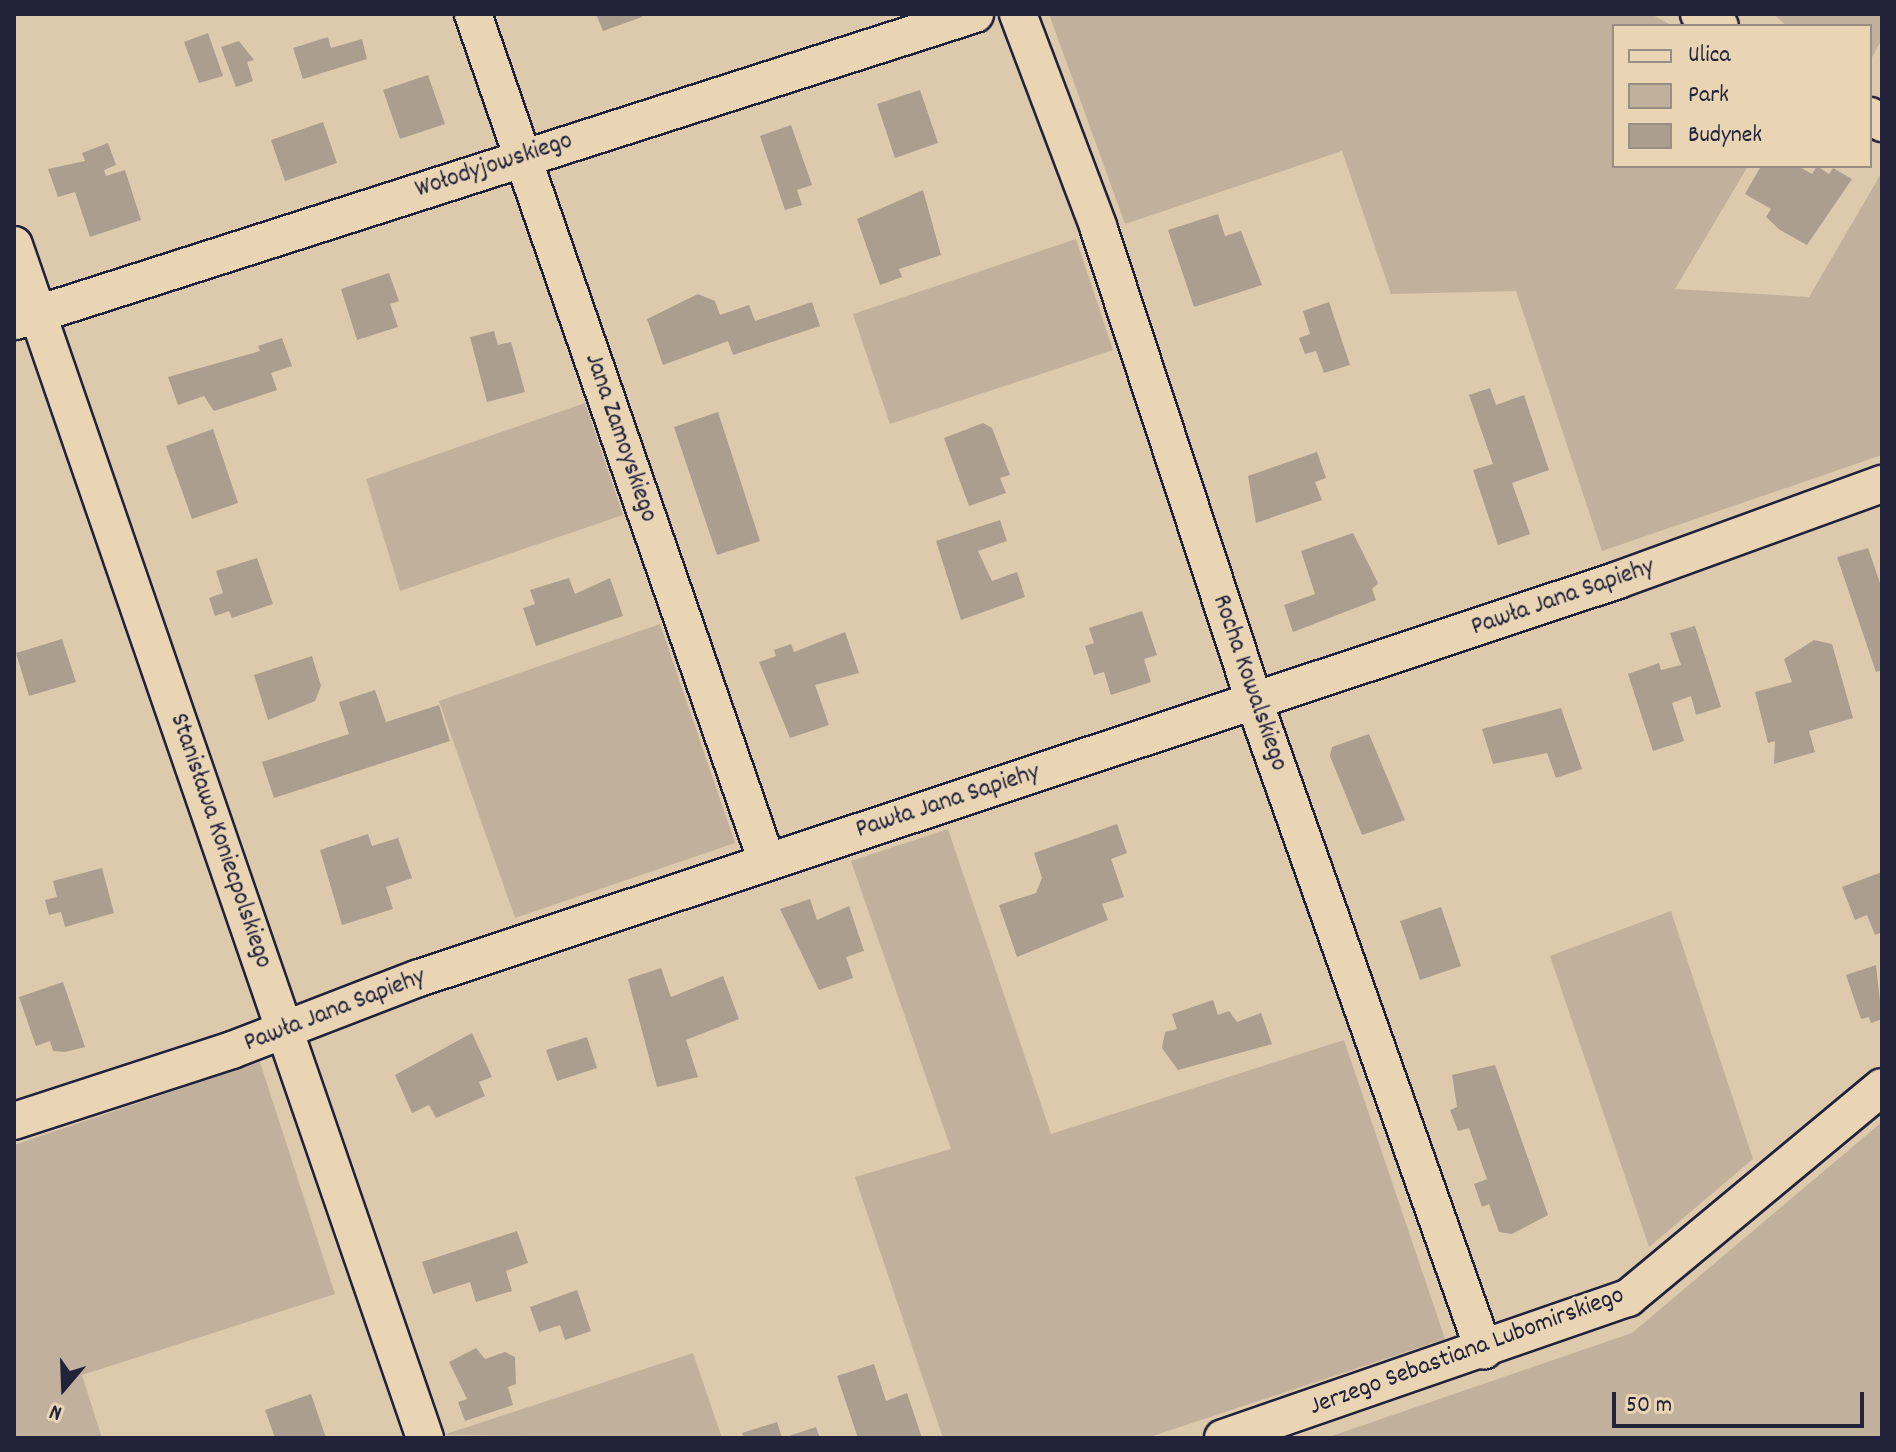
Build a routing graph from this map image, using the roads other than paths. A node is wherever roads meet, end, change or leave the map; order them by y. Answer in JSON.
{"nodes":[{"id":1,"x":473,"y":14,"type":"edge"},
{"id":2,"x":975,"y":14,"type":"edge"},
{"id":3,"x":1018,"y":14,"type":"edge"},
{"id":4,"x":1699,"y":14,"type":"edge"},
{"id":5,"x":1716,"y":24,"type":"edge"},
{"id":6,"x":523,"y":157,"type":"junction"},
{"id":7,"x":14,"y":245,"type":"edge"},
{"id":8,"x":26,"y":318,"type":"edge"},
{"id":9,"x":1882,"y":484,"type":"edge"},
{"id":10,"x":1254,"y":701,"type":"junction"},
{"id":11,"x":767,"y":862,"type":"junction"},
{"id":12,"x":284,"y":1027,"type":"junction"},
{"id":13,"x":1882,"y":1087,"type":"edge"},
{"id":14,"x":14,"y":1121,"type":"edge"},
{"id":15,"x":1484,"y":1351,"type":"junction"},
{"id":16,"x":425,"y":1438,"type":"edge"},
{"id":17,"x":1223,"y":1438,"type":"edge"}],
"edges":[{"from":1,"to":6,"type":"street","name":"Jana Zamoyskiego"},
{"from":2,"to":6,"type":"street","name":"Wołodyjowskiego"},
{"from":3,"to":10,"type":"street","name":"Rocha Kowalskiego"},
{"from":4,"to":5,"type":"street"},
{"from":6,"to":8,"type":"street","name":"Wołodyjowskiego"},
{"from":6,"to":11,"type":"street","name":"Jana Zamoyskiego"},
{"from":7,"to":8,"type":"street","name":"Stanisława Koniecpolskiego"},
{"from":8,"to":12,"type":"street","name":"Stanisława Koniecpolskiego"},
{"from":9,"to":10,"type":"street","name":"Pawła Jana Sapiehy"},
{"from":10,"to":11,"type":"street","name":"Pawła Jana Sapiehy"},
{"from":10,"to":15,"type":"street","name":"Rocha Kowalskiego"},
{"from":11,"to":12,"type":"street","name":"Pawła Jana Sapiehy"},
{"from":12,"to":14,"type":"street","name":"Pawła Jana Sapiehy"},
{"from":12,"to":16,"type":"street","name":"Stanisława Koniecpolskiego"},
{"from":13,"to":15,"type":"street","name":"Jerzego Sebastiana Lubomirskiego"},
{"from":15,"to":17,"type":"street","name":"Jerzego Sebastiana Lubomirskiego"}]}
